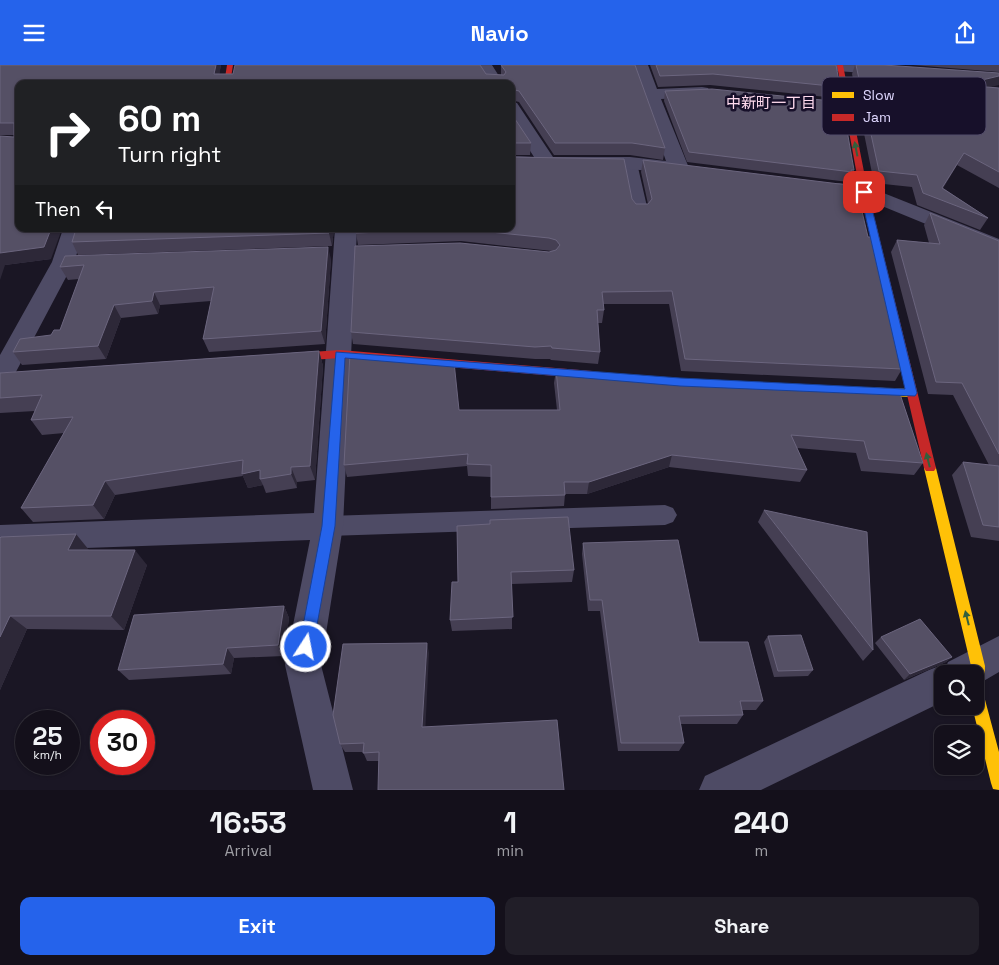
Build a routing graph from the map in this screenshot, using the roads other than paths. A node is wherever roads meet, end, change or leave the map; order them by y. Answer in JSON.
{"nodes":[{"id":1,"x":230,"y":65,"type":"edge"},
{"id":2,"x":484,"y":65,"type":"edge"},
{"id":3,"x":640,"y":65,"type":"edge"},
{"id":4,"x":823,"y":65,"type":"edge"},
{"id":5,"x":840,"y":66,"type":"edge"},
{"id":6,"x":910,"y":72,"type":"edge"},
{"id":7,"x":228,"y":80,"type":"edge"},
{"id":8,"x":493,"y":80,"type":"edge"},
{"id":9,"x":652,"y":93,"type":"junction"},
{"id":10,"x":720,"y":93,"type":"edge"},
{"id":11,"x":515,"y":113,"type":"edge"},
{"id":12,"x":853,"y":135,"type":"edge"},
{"id":13,"x":515,"y":162,"type":"edge"},
{"id":14,"x":547,"y":162,"type":"junction"},
{"id":15,"x":630,"y":163,"type":"junction"},
{"id":16,"x":678,"y":168,"type":"junction"},
{"id":17,"x":697,"y":171,"type":"edge"},
{"id":18,"x":825,"y":187,"type":"edge"},
{"id":19,"x":864,"y":192,"type":"junction"},
{"id":20,"x":640,"y":211,"type":"edge"},
{"id":21,"x":74,"y":232,"type":"edge"},
{"id":22,"x":345,"y":245,"type":"edge"},
{"id":23,"x":999,"y":247,"type":"edge"},
{"id":24,"x":340,"y":354,"type":"junction"},
{"id":25,"x":272,"y":359,"type":"edge"},
{"id":26,"x":602,"y":376,"type":"edge"},
{"id":27,"x":3,"y":377,"type":"edge"},
{"id":28,"x":853,"y":391,"type":"edge"},
{"id":29,"x":911,"y":393,"type":"junction"},
{"id":30,"x":665,"y":515,"type":"dead end"},
{"id":31,"x":328,"y":526,"type":"junction"},
{"id":32,"x":0,"y":538,"type":"edge"},
{"id":33,"x":977,"y":665,"type":"edge"},
{"id":34,"x":934,"y":687,"type":"edge"},
{"id":35,"x":984,"y":700,"type":"edge"},
{"id":36,"x":999,"y":783,"type":"edge"},
{"id":37,"x":333,"y":790,"type":"edge"},
{"id":38,"x":719,"y":790,"type":"edge"}],
"edges":[{"from":1,"to":7,"type":"street"},
{"from":2,"to":8,"type":"street"},
{"from":3,"to":9,"type":"street"},
{"from":4,"to":5,"type":"street"},
{"from":5,"to":6,"type":"street"},
{"from":9,"to":10,"type":"street"},
{"from":9,"to":16,"type":"street"},
{"from":11,"to":14,"type":"street"},
{"from":19,"to":12,"type":"street","one_way":true},
{"from":13,"to":14,"type":"street"},
{"from":14,"to":15,"type":"street"},
{"from":15,"to":16,"type":"street"},
{"from":15,"to":20,"type":"lane"},
{"from":16,"to":17,"type":"street"},
{"from":18,"to":19,"type":"street"},
{"from":19,"to":23,"type":"street"},
{"from":19,"to":29,"type":"street"},
{"from":21,"to":27,"type":"street"},
{"from":22,"to":24,"type":"street"},
{"from":24,"to":25,"type":"street"},
{"from":24,"to":26,"type":"street"},
{"from":24,"to":31,"type":"street"},
{"from":28,"to":29,"type":"street"},
{"from":33,"to":29,"type":"street","one_way":true},
{"from":30,"to":31,"type":"lane"},
{"from":31,"to":32,"type":"street"},
{"from":31,"to":37,"type":"street"},
{"from":34,"to":38,"type":"street"},
{"from":35,"to":36,"type":"street"}]}
